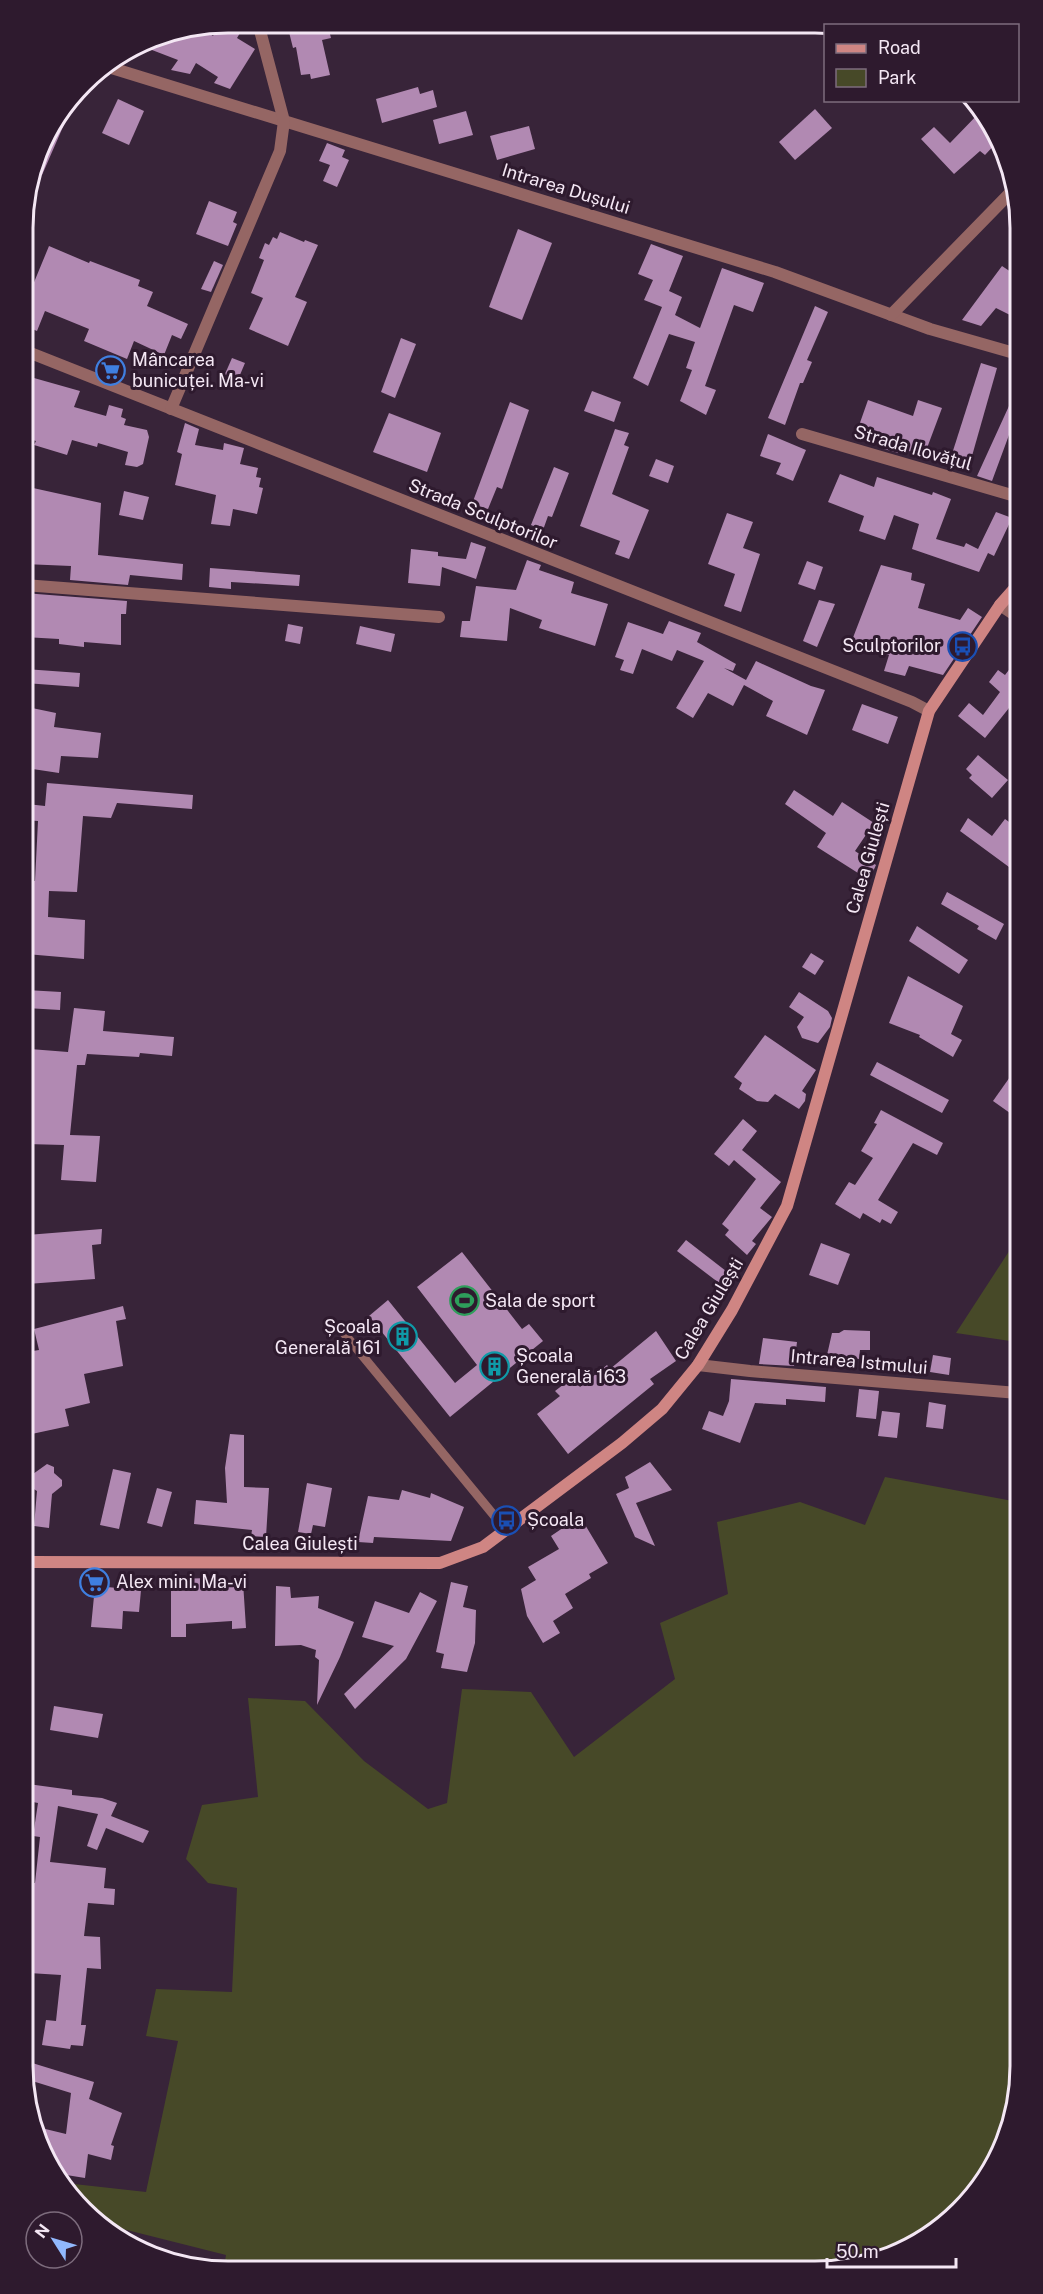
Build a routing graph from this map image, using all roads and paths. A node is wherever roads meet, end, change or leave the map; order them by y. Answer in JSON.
{"nodes":[{"id":1,"x":261,"y":33,"type":"edge"},
{"id":2,"x":116,"y":69,"type":"edge"},
{"id":3,"x":285,"y":121,"type":"junction"},
{"id":4,"x":1007,"y":196,"type":"edge"},
{"id":5,"x":891,"y":315,"type":"junction"},
{"id":6,"x":1010,"y":352,"type":"edge"},
{"id":7,"x":33,"y":354,"type":"edge"},
{"id":8,"x":171,"y":409,"type":"junction"},
{"id":9,"x":802,"y":434,"type":"dead end"},
{"id":10,"x":1010,"y":495,"type":"edge"},
{"id":11,"x":33,"y":586,"type":"edge"},
{"id":12,"x":1010,"y":594,"type":"edge"},
{"id":13,"x":1000,"y":605,"type":"junction"},
{"id":14,"x":1010,"y":612,"type":"edge"},
{"id":15,"x":439,"y":617,"type":"dead end"},
{"id":16,"x":929,"y":711,"type":"junction"},
{"id":17,"x":338,"y":1326,"type":"dead end"},
{"id":18,"x":698,"y":1365,"type":"junction"},
{"id":19,"x":1010,"y":1392,"type":"edge"},
{"id":20,"x":506,"y":1530,"type":"junction"},
{"id":21,"x":33,"y":1562,"type":"edge"}],
"edges":[{"from":1,"to":3,"type":"street"},
{"from":2,"to":3,"type":"street","name":"Intrarea Dușului"},
{"from":3,"to":5,"type":"street","name":"Intrarea Dușului"},
{"from":3,"to":8,"type":"street"},
{"from":4,"to":5,"type":"street"},
{"from":5,"to":6,"type":"street","name":"Intrarea Dușului"},
{"from":7,"to":8,"type":"street","name":"Strada Sculptorilor"},
{"from":8,"to":16,"type":"street","name":"Strada Sculptorilor"},
{"from":9,"to":10,"type":"street","name":"Strada Ilovățul"},
{"from":11,"to":15,"type":"street"},
{"from":12,"to":13,"type":"main road","name":"Calea Giulești"},
{"from":13,"to":14,"type":"street"},
{"from":13,"to":16,"type":"main road","name":"Calea Giulești"},
{"from":16,"to":18,"type":"main road","name":"Calea Giulești"},
{"from":17,"to":20,"type":"lane"},
{"from":18,"to":19,"type":"street","name":"Intrarea Istmului"},
{"from":18,"to":20,"type":"main road","name":"Calea Giulești"},
{"from":20,"to":21,"type":"main road","name":"Calea Giulești"}]}
